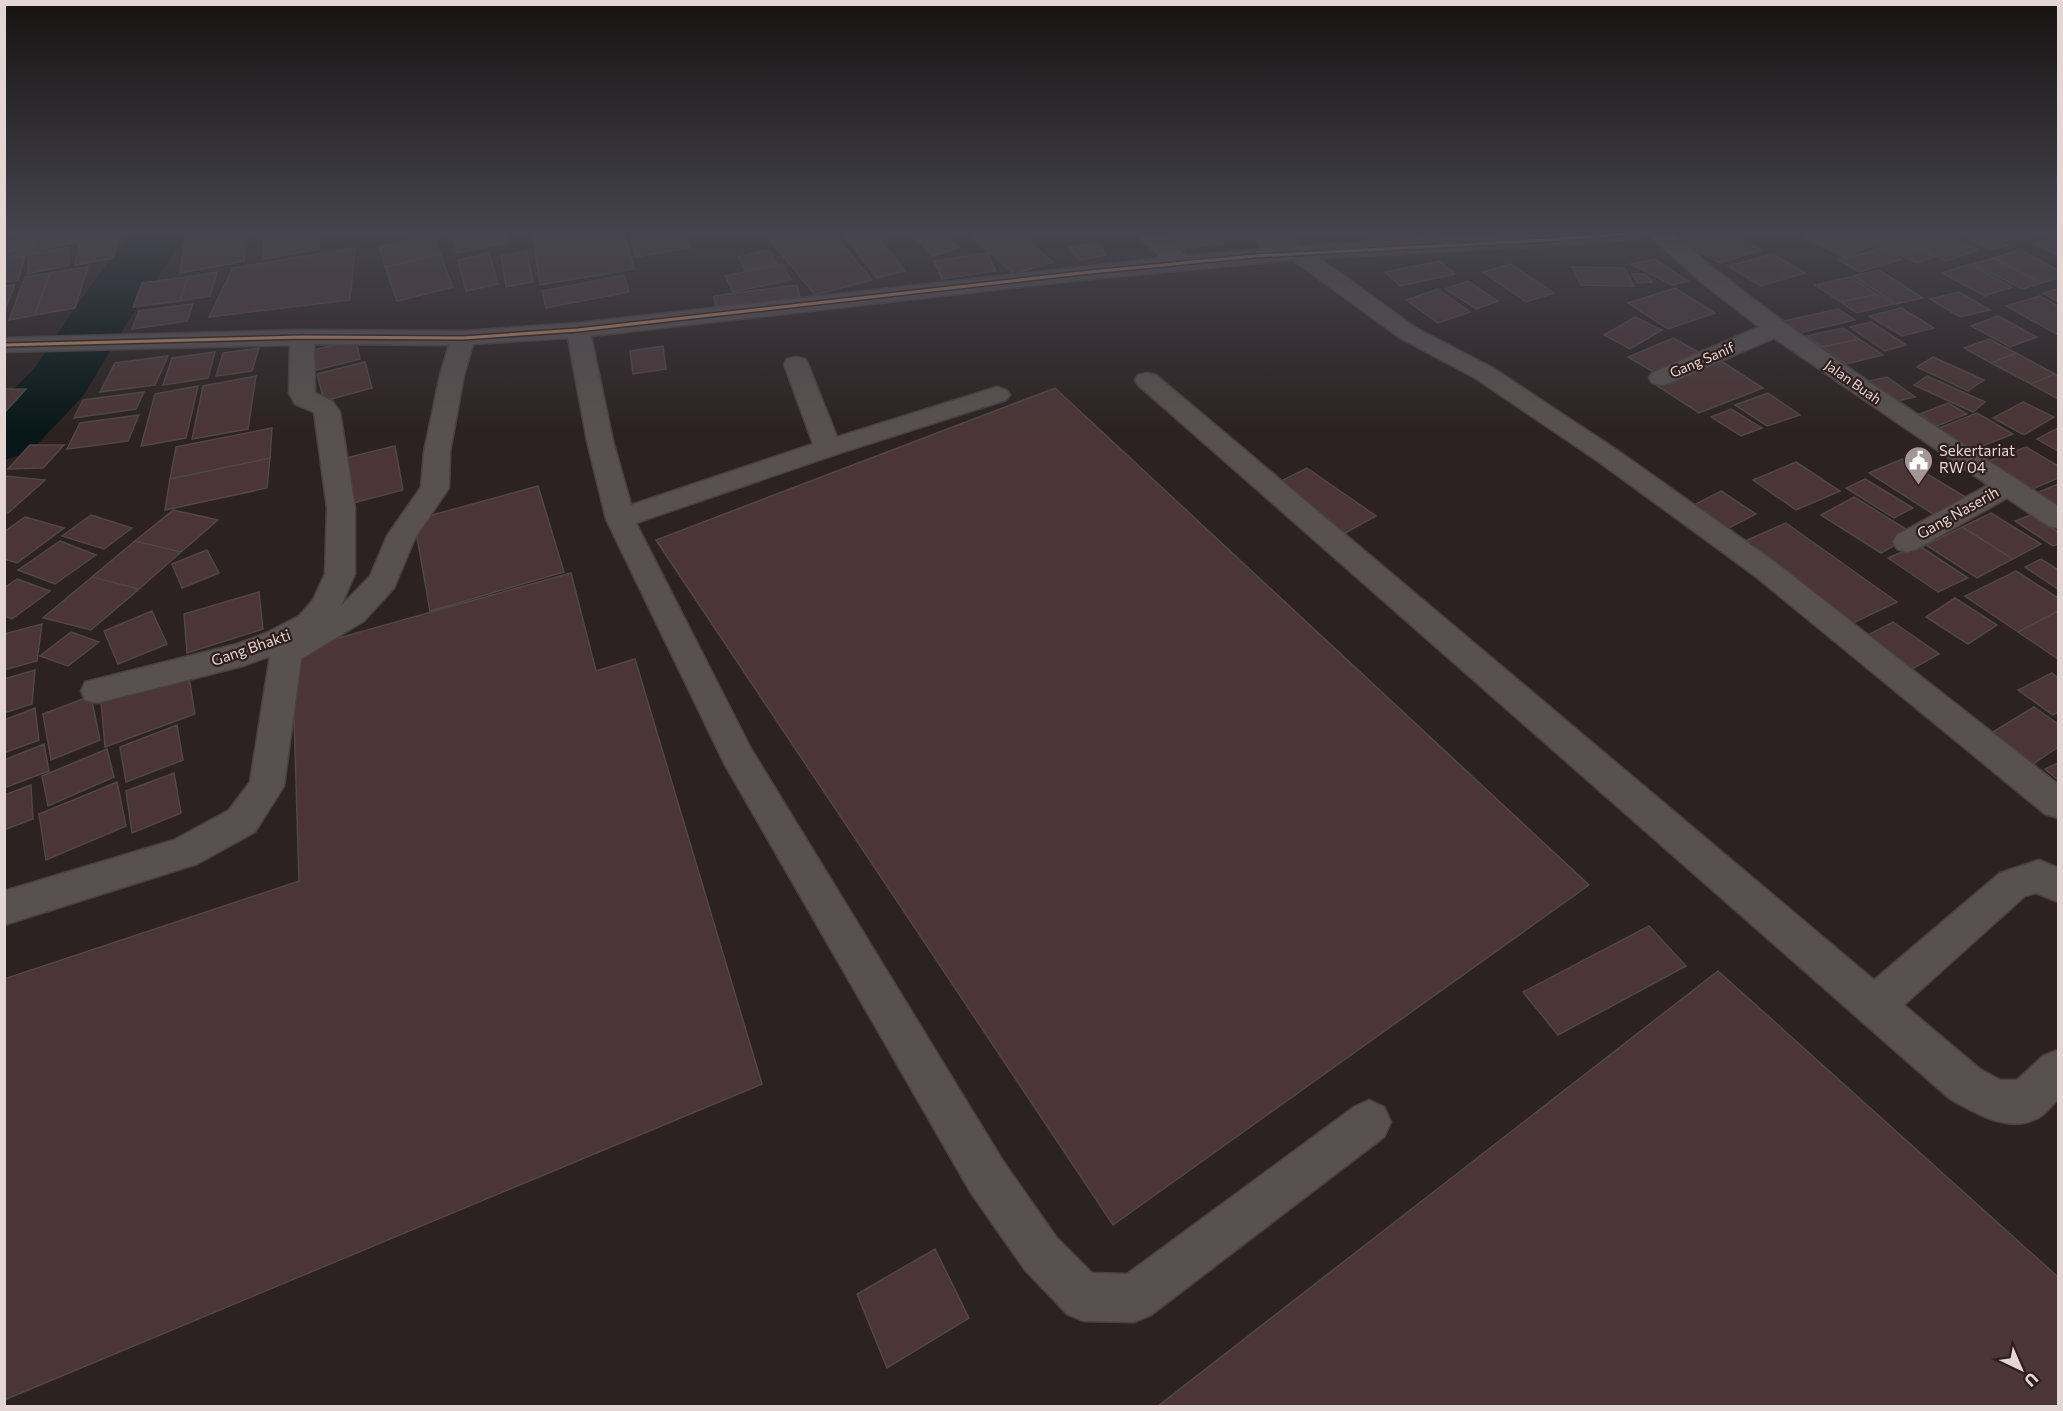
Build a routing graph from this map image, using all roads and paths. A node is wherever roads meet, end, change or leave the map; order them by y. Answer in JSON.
{"nodes":[{"id":1,"x":858,"y":299,"type":"edge"},
{"id":2,"x":1358,"y":299,"type":"edge"},
{"id":3,"x":1738,"y":299,"type":"edge"},
{"id":4,"x":1776,"y":328,"type":"junction"},
{"id":5,"x":578,"y":330,"type":"junction"},
{"id":6,"x":302,"y":336,"type":"junction"},
{"id":7,"x":463,"y":338,"type":"junction"},
{"id":8,"x":5,"y":346,"type":"edge"},
{"id":9,"x":796,"y":364,"type":"dead end"},
{"id":10,"x":1661,"y":378,"type":"dead end"},
{"id":11,"x":1147,"y":380,"type":"dead end"},
{"id":12,"x":997,"y":395,"type":"dead end"},
{"id":13,"x":828,"y":448,"type":"junction"},
{"id":14,"x":2010,"y":485,"type":"junction"},
{"id":15,"x":620,"y":519,"type":"junction"},
{"id":16,"x":2058,"y":519,"type":"edge"},
{"id":17,"x":1907,"y":542,"type":"dead end"},
{"id":18,"x":97,"y":691,"type":"dead end"},
{"id":19,"x":2058,"y":804,"type":"edge"},
{"id":20,"x":2058,"y":886,"type":"edge"},
{"id":21,"x":4,"y":908,"type":"edge"},
{"id":22,"x":1873,"y":1006,"type":"junction"},
{"id":23,"x":2058,"y":1070,"type":"edge"},
{"id":24,"x":1369,"y":1122,"type":"dead end"}],
"edges":[{"from":1,"to":5,"type":"street"},
{"from":2,"to":19,"type":"street"},
{"from":3,"to":4,"type":"street","name":"Jalan Buah"},
{"from":4,"to":10,"type":"street","name":"Gang Sanif"},
{"from":4,"to":14,"type":"street","name":"Jalan Buah"},
{"from":5,"to":7,"type":"street"},
{"from":5,"to":15,"type":"street"},
{"from":6,"to":7,"type":"street"},
{"from":6,"to":8,"type":"street"},
{"from":6,"to":18,"type":"street","name":"Gang Bhakti"},
{"from":7,"to":21,"type":"street"},
{"from":9,"to":13,"type":"street"},
{"from":11,"to":22,"type":"street"},
{"from":12,"to":13,"type":"street"},
{"from":13,"to":15,"type":"street"},
{"from":14,"to":16,"type":"street","name":"Jalan Buah"},
{"from":14,"to":17,"type":"street","name":"Gang Naserih"},
{"from":15,"to":24,"type":"street"},
{"from":20,"to":22,"type":"street"},
{"from":22,"to":23,"type":"street"}]}
